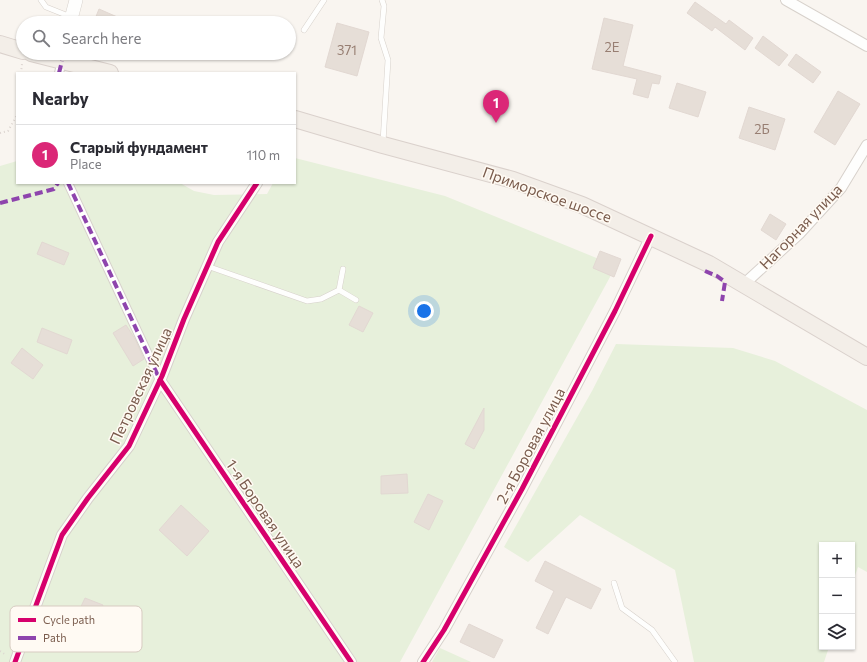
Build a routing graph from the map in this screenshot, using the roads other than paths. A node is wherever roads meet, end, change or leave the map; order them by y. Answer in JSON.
{"nodes":[{"id":1,"x":41,"y":0,"type":"edge"},
{"id":2,"x":76,"y":0,"type":"edge"},
{"id":3,"x":324,"y":0,"type":"edge"},
{"id":4,"x":382,"y":0,"type":"edge"},
{"id":5,"x":786,"y":0,"type":"edge"},
{"id":6,"x":63,"y":16,"type":"edge"},
{"id":7,"x":72,"y":16,"type":"edge"},
{"id":8,"x":304,"y":30,"type":"dead end"},
{"id":9,"x":0,"y":44,"type":"edge"},
{"id":10,"x":867,"y":46,"type":"edge"},
{"id":11,"x":16,"y":52,"type":"edge"},
{"id":12,"x":49,"y":60,"type":"edge"},
{"id":13,"x":61,"y":62,"type":"edge"},
{"id":14,"x":106,"y":72,"type":"edge"},
{"id":15,"x":297,"y":123,"type":"edge"},
{"id":16,"x":383,"y":145,"type":"junction"},
{"id":17,"x":867,"y":145,"type":"edge"},
{"id":18,"x":68,"y":184,"type":"edge"},
{"id":19,"x":255,"y":184,"type":"edge"},
{"id":20,"x":651,"y":236,"type":"junction"},
{"id":21,"x":207,"y":266,"type":"junction"},
{"id":22,"x":343,"y":269,"type":"dead end"},
{"id":23,"x":743,"y":285,"type":"junction"},
{"id":24,"x":339,"y":290,"type":"junction"},
{"id":25,"x":356,"y":300,"type":"dead end"},
{"id":26,"x":867,"y":357,"type":"edge"},
{"id":27,"x":160,"y":380,"type":"junction"},
{"id":28,"x":614,"y":583,"type":"dead end"},
{"id":29,"x":36,"y":606,"type":"edge"},
{"id":30,"x":19,"y":652,"type":"edge"},
{"id":31,"x":15,"y":662,"type":"edge"},
{"id":32,"x":351,"y":662,"type":"edge"},
{"id":33,"x":423,"y":662,"type":"edge"},
{"id":34,"x":675,"y":662,"type":"edge"}],
"edges":[{"from":1,"to":6,"type":"lane"},
{"from":2,"to":7,"type":"street"},
{"from":3,"to":8,"type":"lane"},
{"from":4,"to":16,"type":"lane"},
{"from":5,"to":10,"type":"street"},
{"from":9,"to":11,"type":"main road"},
{"from":12,"to":13,"type":"main road"},
{"from":13,"to":14,"type":"main road"},
{"from":15,"to":16,"type":"main road","name":"Приморское шоссе"},
{"from":16,"to":20,"type":"main road","name":"Приморское шоссе"},
{"from":17,"to":23,"type":"street","name":"Нагорная улица"},
{"from":18,"to":27,"type":"street","name":"1-я Боровая улица"},
{"from":19,"to":21,"type":"street","name":"Петровская улица"},
{"from":20,"to":23,"type":"main road","name":"Приморское шоссе"},
{"from":20,"to":33,"type":"street","name":"2-я Боровая улица"},
{"from":21,"to":24,"type":"lane"},
{"from":21,"to":27,"type":"street","name":"Петровская улица"},
{"from":22,"to":24,"type":"lane"},
{"from":23,"to":26,"type":"main road","name":"Приморское шоссе"},
{"from":24,"to":25,"type":"lane"},
{"from":27,"to":29,"type":"street","name":"Петровская улица"},
{"from":27,"to":32,"type":"street","name":"1-я Боровая улица"},
{"from":28,"to":34,"type":"lane"},
{"from":30,"to":31,"type":"street","name":"Петровская улица"}]}
